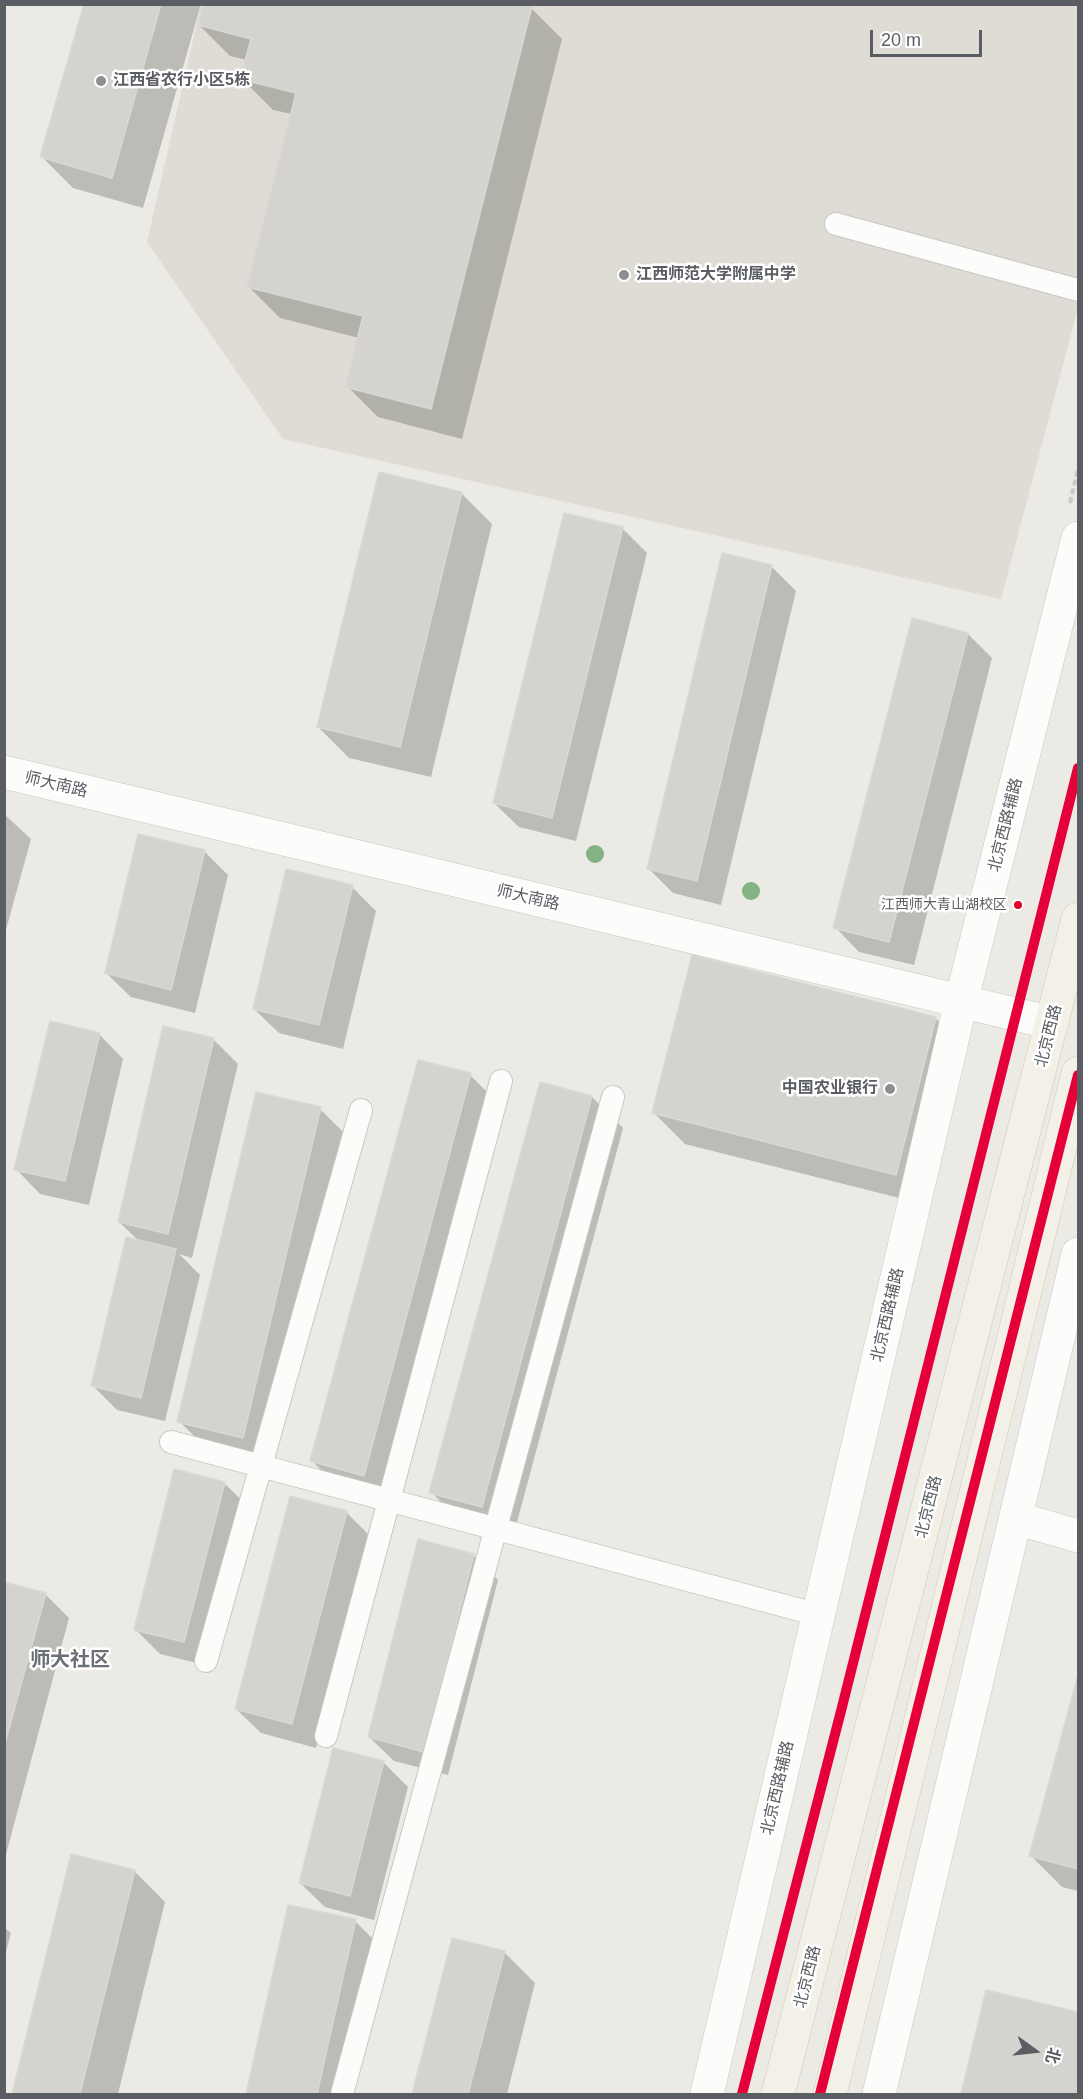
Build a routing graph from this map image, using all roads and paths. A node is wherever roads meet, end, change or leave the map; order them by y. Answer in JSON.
{"nodes":[{"id":1,"x":836,"y":224,"type":"dead end"},
{"id":2,"x":1078,"y":290,"type":"edge"},
{"id":3,"x":1078,"y":537,"type":"edge"},
{"id":4,"x":4,"y":772,"type":"edge"},
{"id":5,"x":1078,"y":919,"type":"edge"},
{"id":6,"x":961,"y":1002,"type":"junction"},
{"id":7,"x":1052,"y":1023,"type":"junction"},
{"id":8,"x":1078,"y":1073,"type":"edge"},
{"id":9,"x":501,"y":1081,"type":"dead end"},
{"id":10,"x":613,"y":1097,"type":"dead end"},
{"id":11,"x":361,"y":1110,"type":"dead end"},
{"id":12,"x":1078,"y":1254,"type":"edge"},
{"id":13,"x":171,"y":1442,"type":"dead end"},
{"id":14,"x":261,"y":1466,"type":"junction"},
{"id":15,"x":389,"y":1500,"type":"junction"},
{"id":16,"x":1016,"y":1518,"type":"junction"},
{"id":17,"x":495,"y":1528,"type":"junction"},
{"id":18,"x":1078,"y":1536,"type":"edge"},
{"id":19,"x":819,"y":1615,"type":"junction"},
{"id":20,"x":206,"y":1661,"type":"dead end"},
{"id":21,"x":326,"y":1736,"type":"dead end"},
{"id":22,"x":342,"y":2094,"type":"edge"},
{"id":23,"x":707,"y":2094,"type":"edge"},
{"id":24,"x":778,"y":2094,"type":"edge"},
{"id":25,"x":830,"y":2094,"type":"edge"},
{"id":26,"x":879,"y":2094,"type":"edge"}],
"edges":[{"from":1,"to":2,"type":"lane"},
{"from":3,"to":6,"type":"main road","name":"北京西路辅路"},
{"from":4,"to":6,"type":"main road","name":"师大南路"},
{"from":5,"to":7,"type":"main road","name":"北京西路"},
{"from":6,"to":7,"type":"main road","name":"师大南路"},
{"from":6,"to":19,"type":"main road","name":"北京西路辅路"},
{"from":7,"to":24,"type":"main road","name":"北京西路"},
{"from":8,"to":25,"type":"main road"},
{"from":9,"to":15,"type":"lane"},
{"from":10,"to":17,"type":"lane"},
{"from":11,"to":14,"type":"lane"},
{"from":12,"to":16,"type":"main road"},
{"from":13,"to":14,"type":"lane"},
{"from":14,"to":15,"type":"lane"},
{"from":14,"to":20,"type":"lane"},
{"from":15,"to":17,"type":"lane"},
{"from":15,"to":21,"type":"lane"},
{"from":16,"to":18,"type":"main road"},
{"from":16,"to":26,"type":"main road"},
{"from":17,"to":19,"type":"lane"},
{"from":17,"to":22,"type":"lane"},
{"from":19,"to":23,"type":"main road","name":"北京西路辅路"}]}
